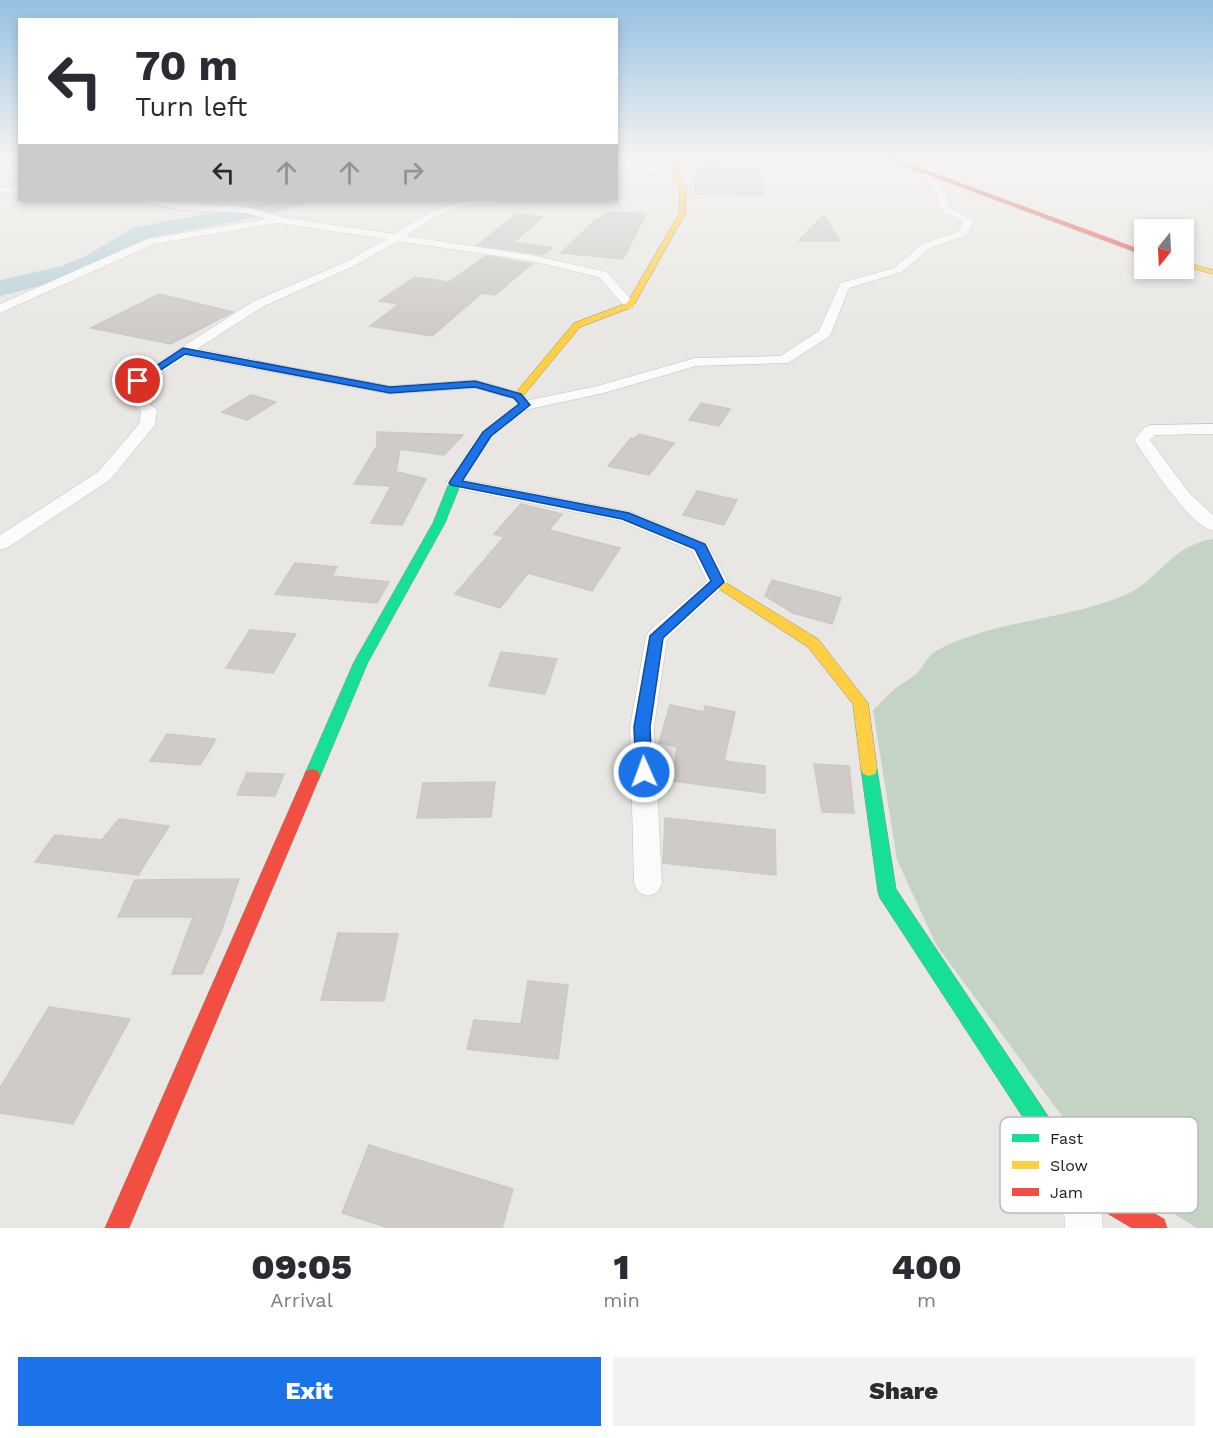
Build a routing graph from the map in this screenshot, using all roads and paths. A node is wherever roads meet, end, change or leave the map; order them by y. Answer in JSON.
{"nodes":[{"id":1,"x":265,"y":215,"type":"edge"},
{"id":2,"x":429,"y":215,"type":"edge"},
{"id":3,"x":681,"y":215,"type":"edge"},
{"id":4,"x":958,"y":215,"type":"edge"},
{"id":5,"x":1039,"y":215,"type":"edge"},
{"id":6,"x":280,"y":220,"type":"junction"},
{"id":7,"x":398,"y":237,"type":"junction"},
{"id":8,"x":1134,"y":249,"type":"edge"},
{"id":9,"x":1194,"y":267,"type":"edge"},
{"id":10,"x":1213,"y":272,"type":"edge"},
{"id":11,"x":630,"y":305,"type":"junction"},
{"id":12,"x":0,"y":309,"type":"edge"},
{"id":13,"x":183,"y":351,"type":"junction"},
{"id":14,"x":521,"y":400,"type":"junction"},
{"id":15,"x":1213,"y":429,"type":"edge"},
{"id":16,"x":455,"y":483,"type":"junction"},
{"id":17,"x":1213,"y":525,"type":"edge"},
{"id":18,"x":0,"y":544,"type":"edge"},
{"id":19,"x":718,"y":582,"type":"junction"},
{"id":20,"x":648,"y":883,"type":"dead end"},
{"id":21,"x":1036,"y":1117,"type":"edge"},
{"id":22,"x":1082,"y":1213,"type":"edge"},
{"id":23,"x":1129,"y":1213,"type":"edge"},
{"id":24,"x":117,"y":1228,"type":"edge"},
{"id":25,"x":1083,"y":1228,"type":"edge"},
{"id":26,"x":1155,"y":1228,"type":"edge"}],
"edges":[{"from":1,"to":6,"type":"street"},
{"from":2,"to":7,"type":"street"},
{"from":3,"to":11,"type":"street"},
{"from":4,"to":14,"type":"street"},
{"from":5,"to":8,"type":"street"},
{"from":6,"to":7,"type":"street"},
{"from":6,"to":12,"type":"street"},
{"from":7,"to":11,"type":"street"},
{"from":7,"to":13,"type":"street"},
{"from":9,"to":10,"type":"street"},
{"from":11,"to":14,"type":"street"},
{"from":13,"to":14,"type":"street"},
{"from":13,"to":18,"type":"street"},
{"from":14,"to":16,"type":"street"},
{"from":15,"to":17,"type":"street"},
{"from":16,"to":19,"type":"street"},
{"from":16,"to":24,"type":"street"},
{"from":19,"to":20,"type":"street"},
{"from":19,"to":21,"type":"street"},
{"from":22,"to":25,"type":"street"},
{"from":23,"to":26,"type":"street"}]}
